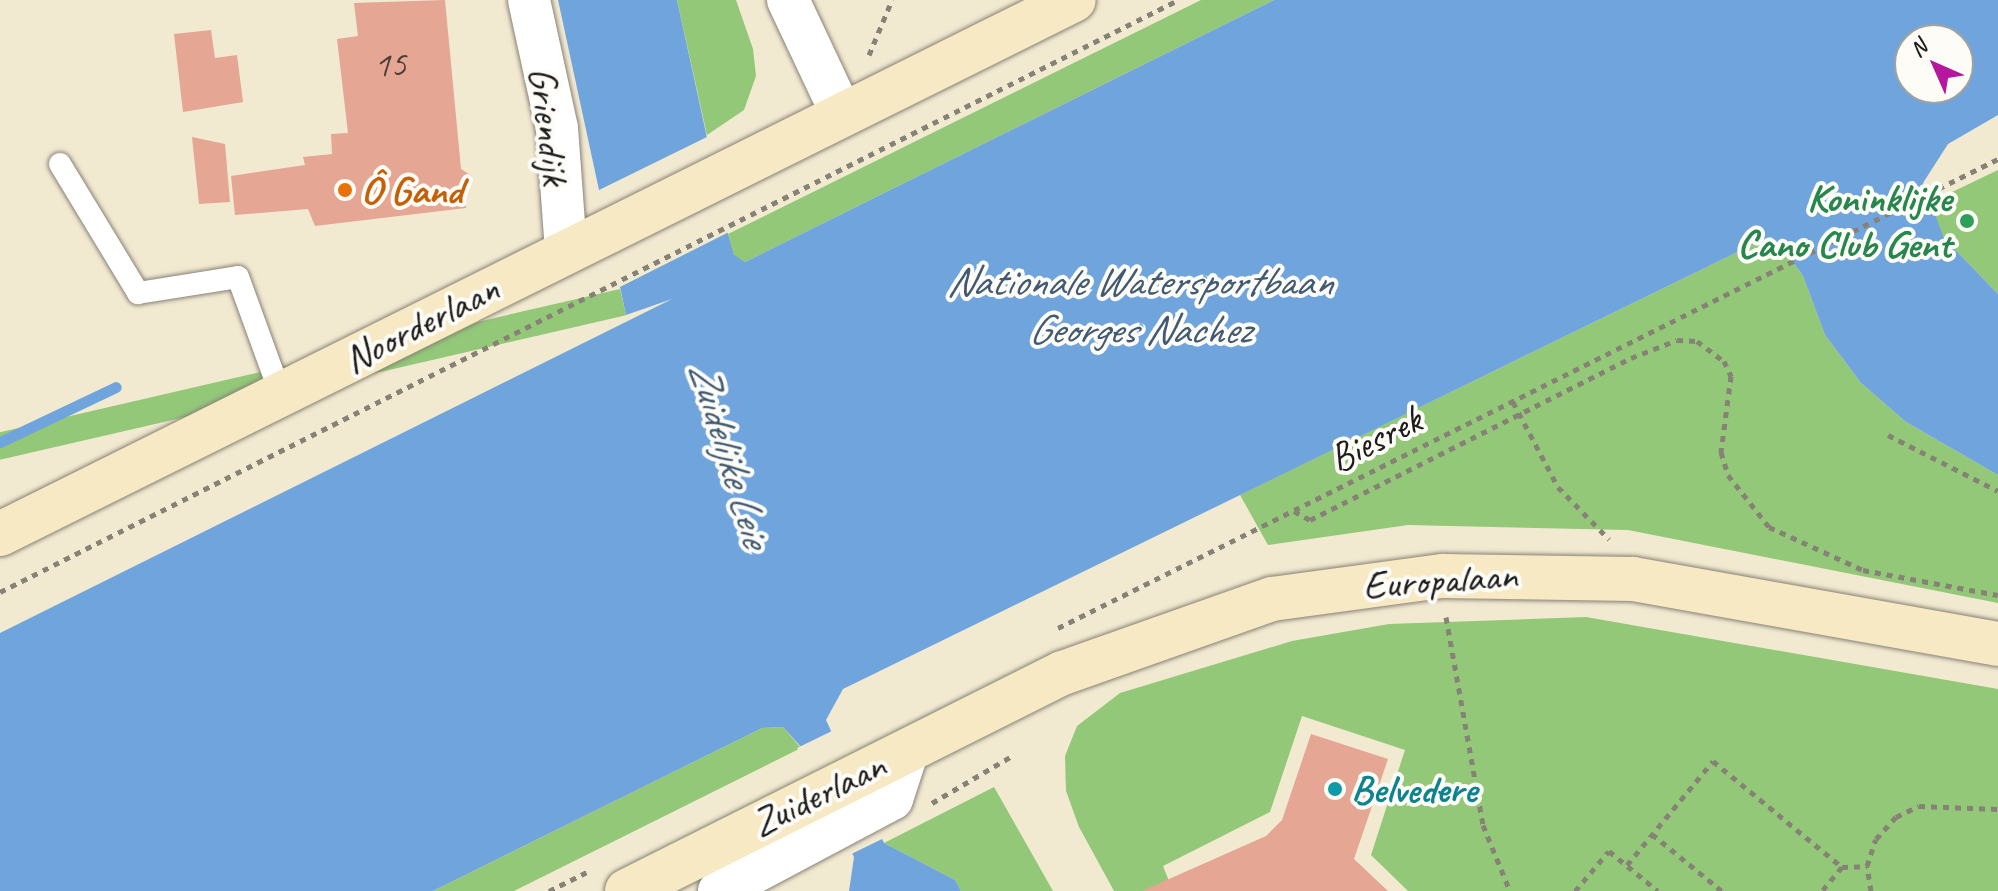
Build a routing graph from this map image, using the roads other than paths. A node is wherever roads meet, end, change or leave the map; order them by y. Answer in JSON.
{"nodes":[{"id":1,"x":529,"y":0,"type":"edge"},
{"id":2,"x":788,"y":0,"type":"edge"},
{"id":3,"x":1074,"y":0,"type":"edge"},
{"id":4,"x":842,"y":115,"type":"junction"},
{"id":5,"x":60,"y":164,"type":"dead end"},
{"id":6,"x":575,"y":247,"type":"junction"},
{"id":7,"x":281,"y":395,"type":"junction"},
{"id":8,"x":0,"y":534,"type":"edge"},
{"id":9,"x":1998,"y":644,"type":"edge"},
{"id":10,"x":900,"y":780,"type":"joint"},
{"id":11,"x":808,"y":820,"type":"junction"},
{"id":12,"x":635,"y":890,"type":"edge"},
{"id":13,"x":719,"y":891,"type":"edge"}],
"edges":[{"from":1,"to":6,"type":"street","name":"Griendijk"},
{"from":2,"to":4,"type":"street"},
{"from":3,"to":4,"type":"street","name":"Noorderlaan"},
{"from":4,"to":6,"type":"street","name":"Noorderlaan"},
{"from":5,"to":7,"type":"lane"},
{"from":6,"to":7,"type":"street","name":"Noorderlaan"},
{"from":7,"to":8,"type":"street","name":"Noorderlaan"},
{"from":9,"to":10,"type":"street","name":"Europalaan"},
{"from":10,"to":11,"type":"street","name":"Zuiderlaan"},
{"from":11,"to":12,"type":"street","name":"Zuiderlaan"},
{"from":11,"to":13,"type":"street","name":"Zuiderlaan"}]}
